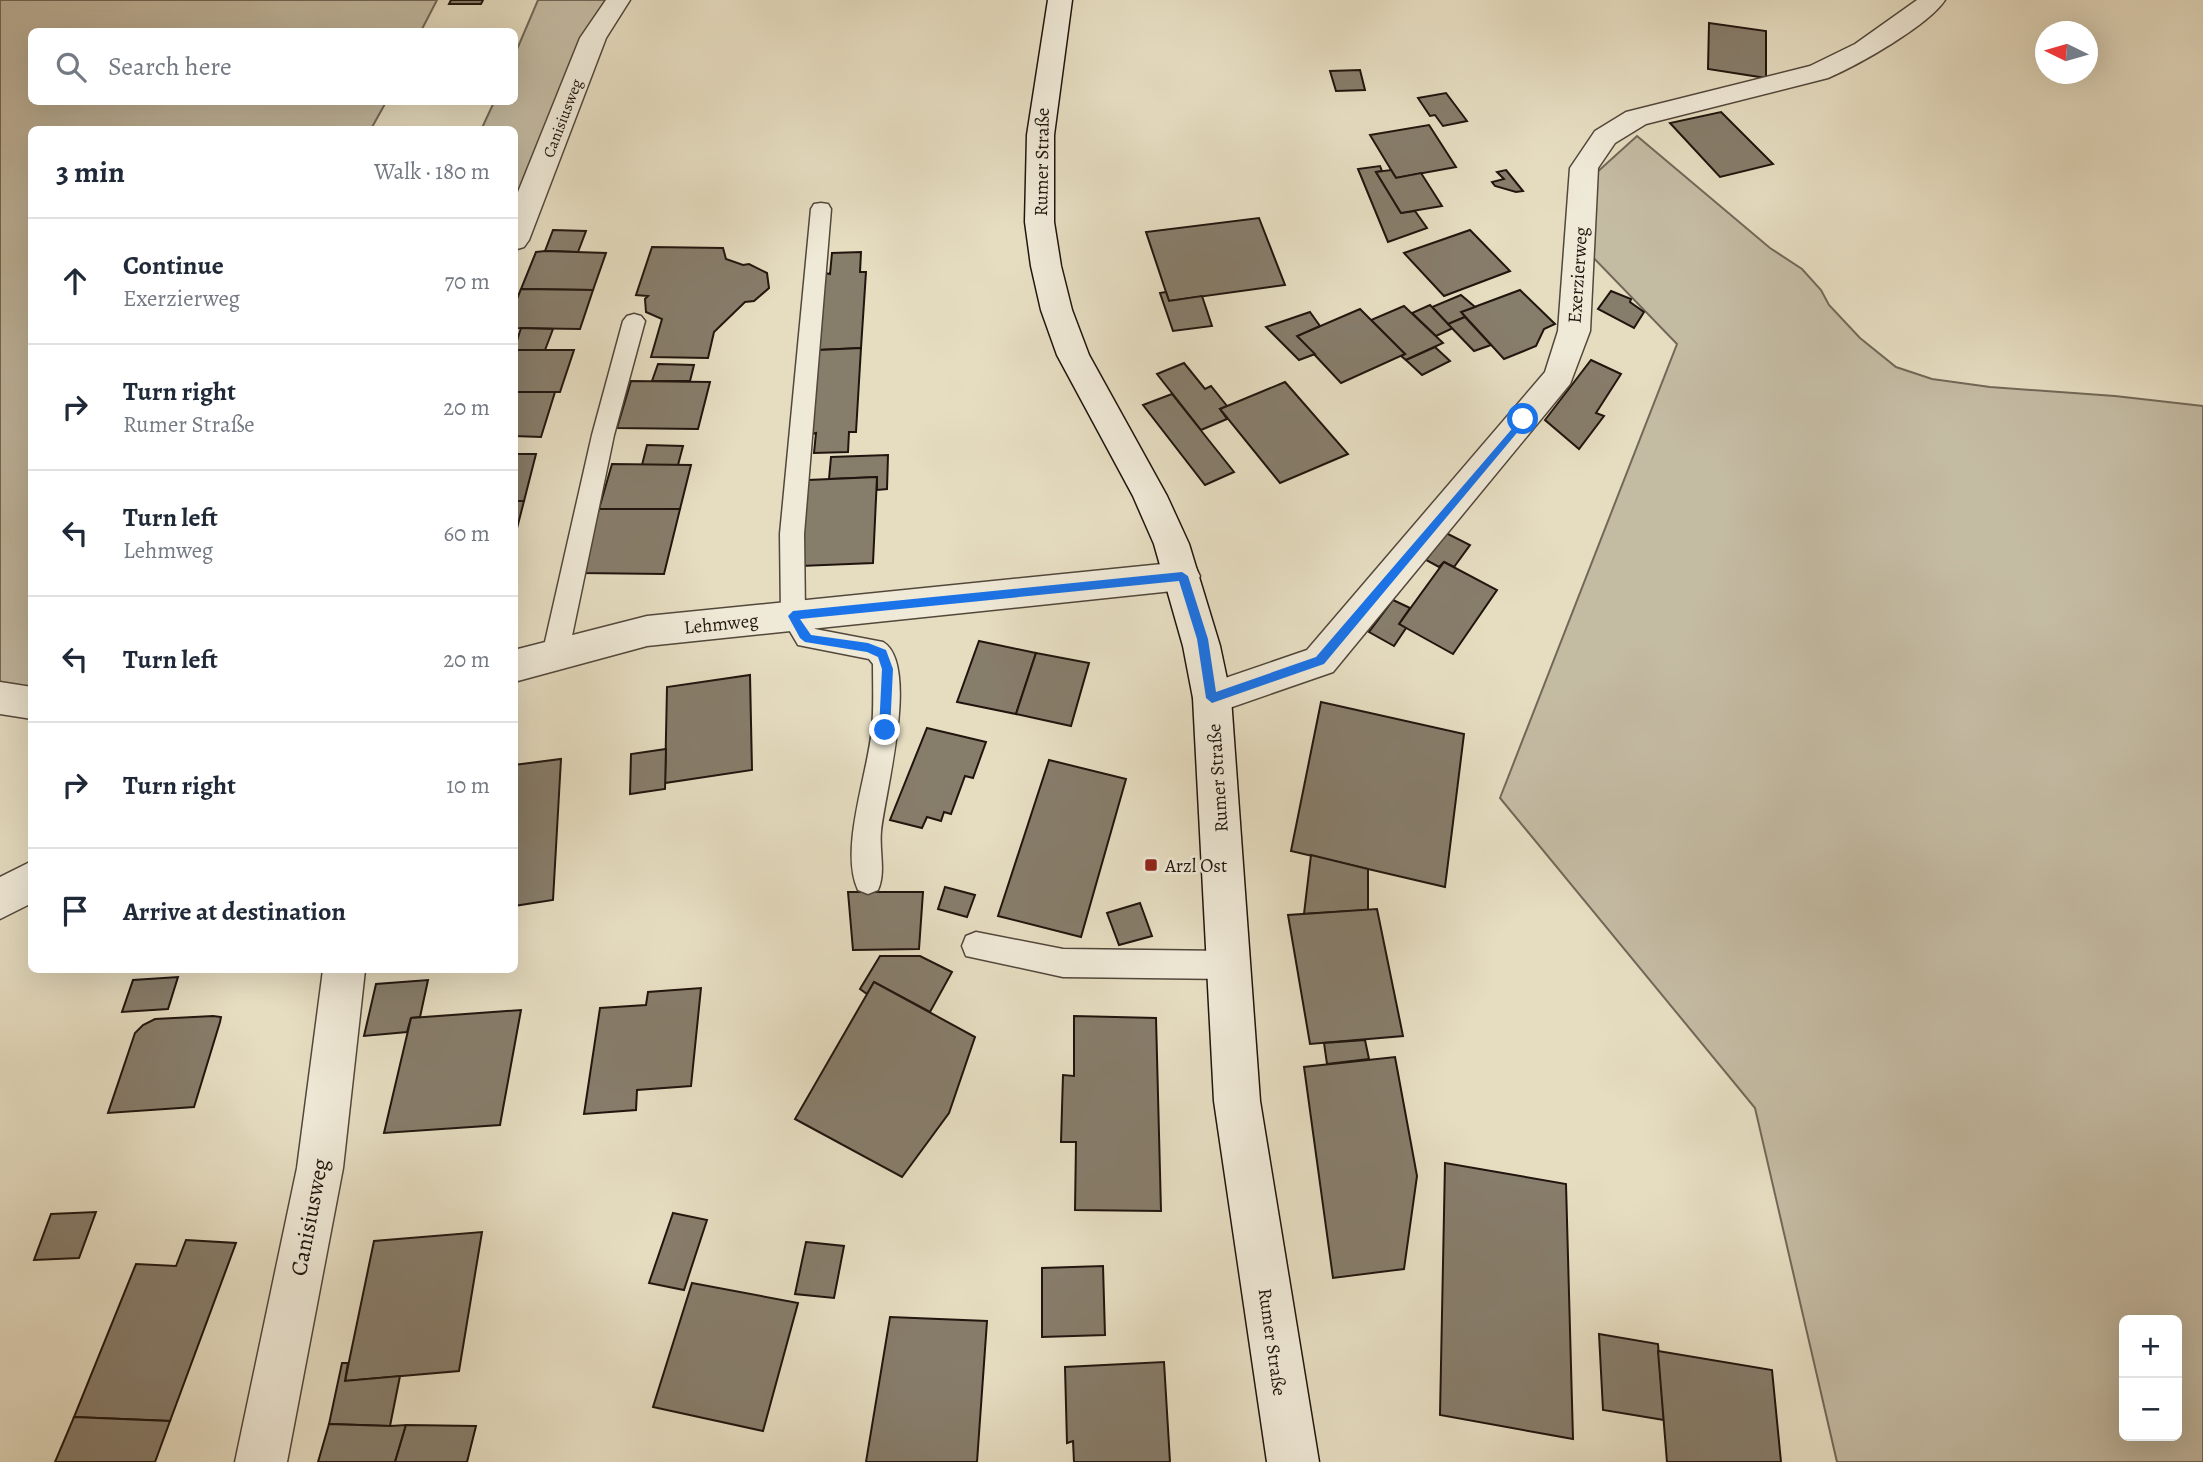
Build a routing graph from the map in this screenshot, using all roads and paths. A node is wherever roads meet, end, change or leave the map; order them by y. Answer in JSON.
{"nodes":[{"id":1,"x":618,"y":0,"type":"edge"},
{"id":2,"x":1060,"y":0,"type":"edge"},
{"id":3,"x":1933,"y":0,"type":"edge"},
{"id":4,"x":821,"y":209,"type":"dead end"},
{"id":5,"x":518,"y":230,"type":"edge"},
{"id":6,"x":634,"y":321,"type":"dead end"},
{"id":7,"x":1182,"y":576,"type":"junction"},
{"id":8,"x":793,"y":616,"type":"junction"},
{"id":9,"x":555,"y":655,"type":"junction"},
{"id":10,"x":518,"y":665,"type":"edge"},
{"id":11,"x":0,"y":698,"type":"edge"},
{"id":12,"x":1212,"y":698,"type":"junction"},
{"id":13,"x":28,"y":702,"type":"edge"},
{"id":14,"x":868,"y":881,"type":"dead end"},
{"id":15,"x":28,"y":883,"type":"edge"},
{"id":16,"x":0,"y":901,"type":"edge"},
{"id":17,"x":976,"y":946,"type":"dead end"},
{"id":18,"x":1228,"y":965,"type":"junction"},
{"id":19,"x":344,"y":973,"type":"edge"},
{"id":20,"x":261,"y":1462,"type":"edge"},
{"id":21,"x":1293,"y":1462,"type":"edge"}],
"edges":[{"from":1,"to":5,"type":"street","name":"Canisiusweg"},
{"from":2,"to":7,"type":"street","name":"Rumer Straße"},
{"from":3,"to":12,"type":"street","name":"Exerzierweg"},
{"from":4,"to":8,"type":"lane"},
{"from":6,"to":9,"type":"lane"},
{"from":7,"to":8,"type":"street","name":"Lehmweg"},
{"from":7,"to":12,"type":"street","name":"Rumer Straße"},
{"from":8,"to":9,"type":"street","name":"Lehmweg"},
{"from":8,"to":14,"type":"lane"},
{"from":9,"to":10,"type":"street","name":"Lehmweg"},
{"from":11,"to":13,"type":"street"},
{"from":12,"to":18,"type":"street","name":"Rumer Straße"},
{"from":15,"to":16,"type":"street"},
{"from":17,"to":18,"type":"lane"},
{"from":18,"to":21,"type":"street","name":"Rumer Straße"},
{"from":19,"to":20,"type":"street","name":"Canisiusweg"}]}
